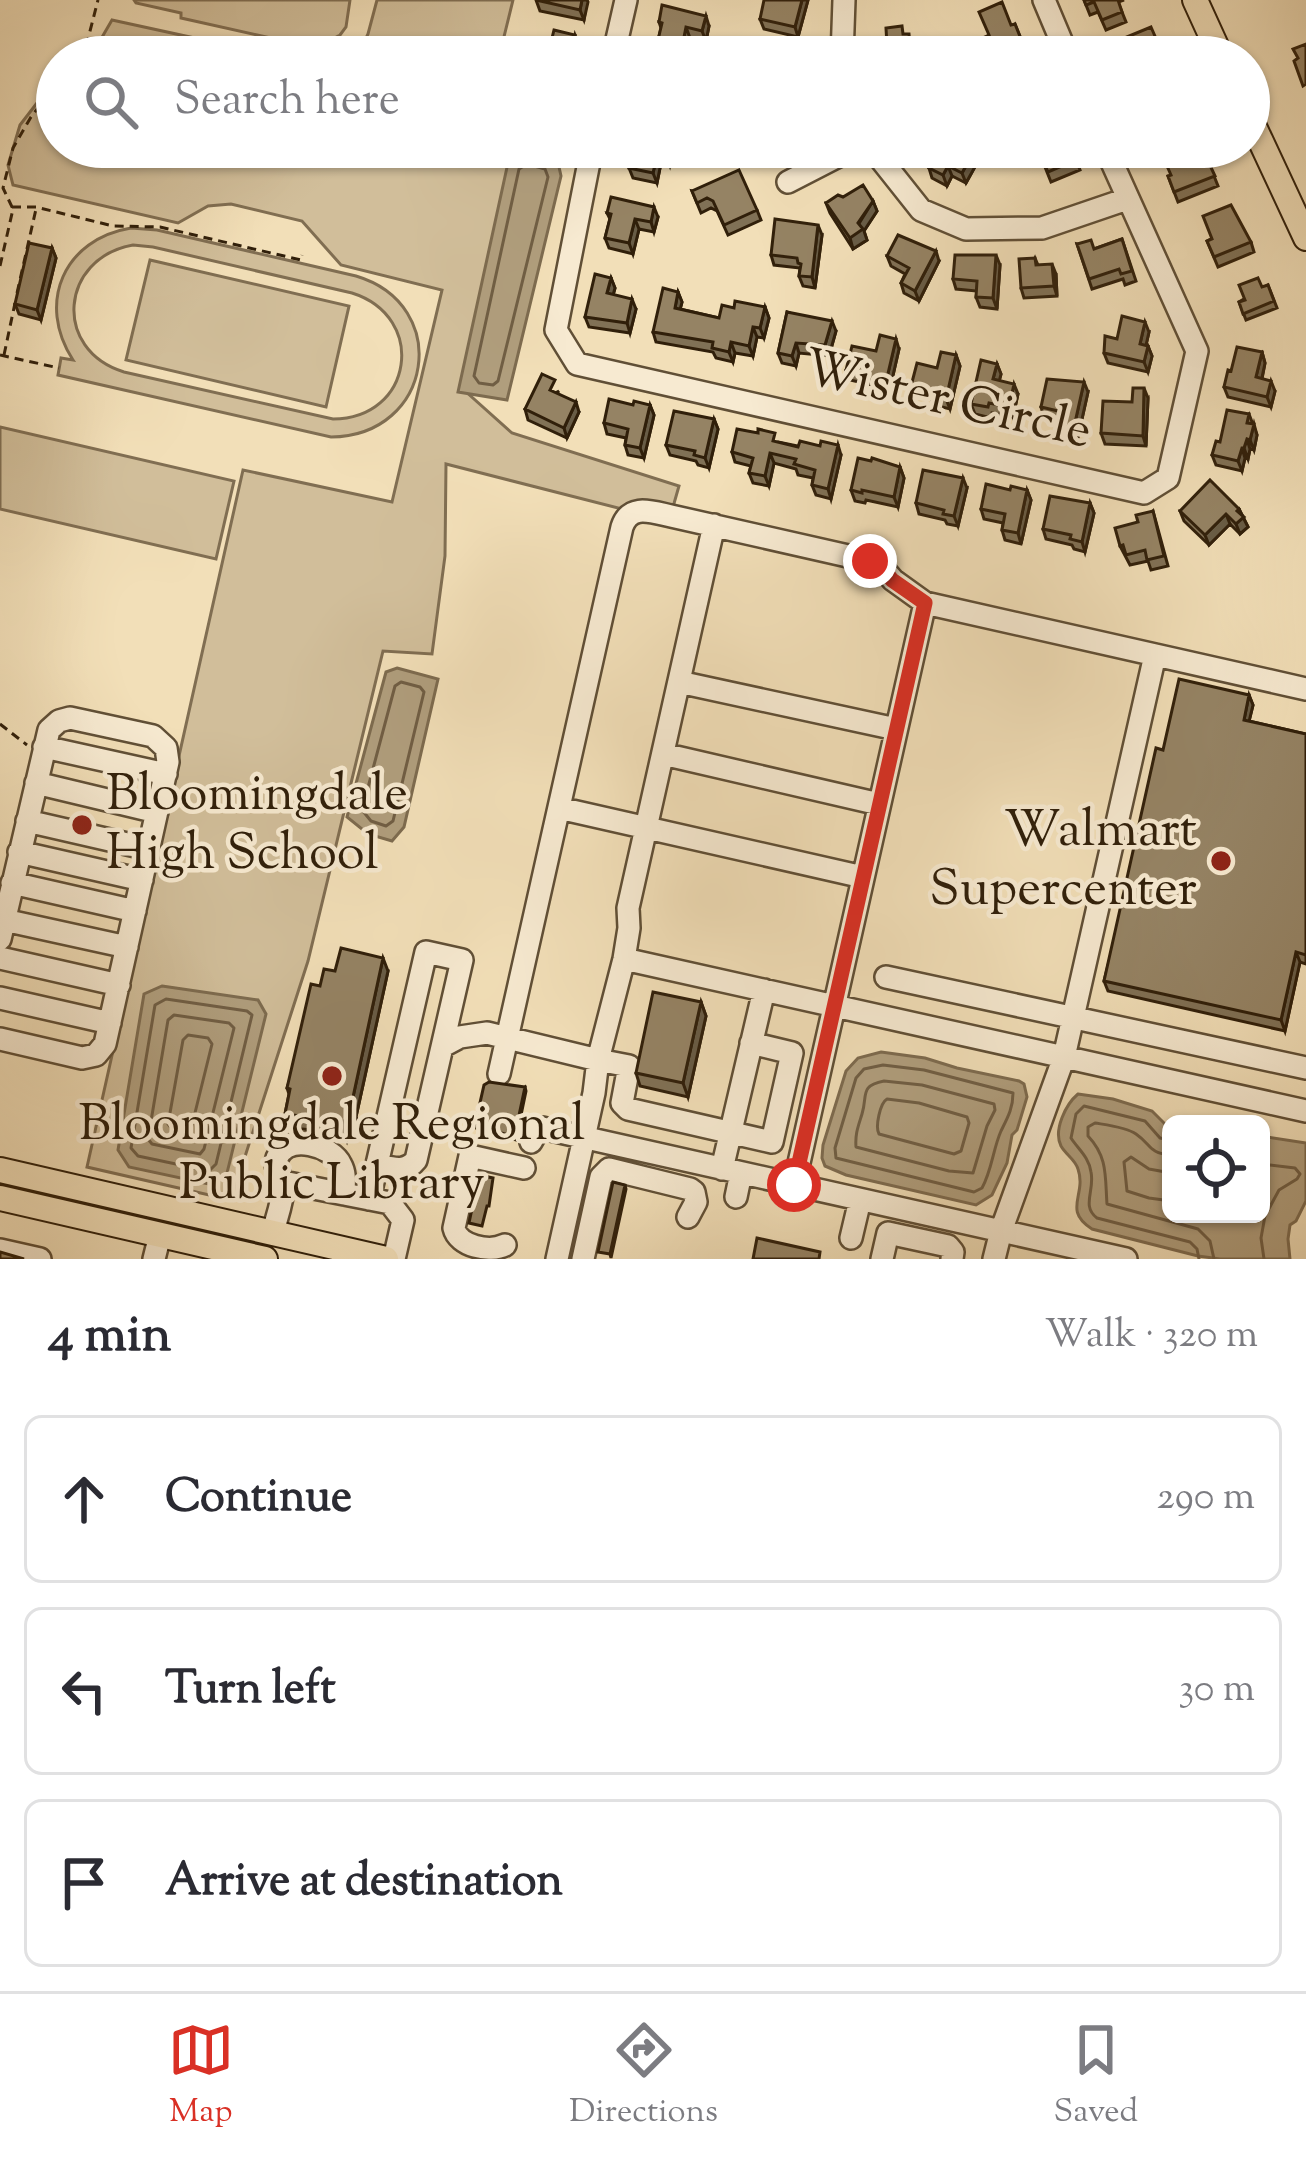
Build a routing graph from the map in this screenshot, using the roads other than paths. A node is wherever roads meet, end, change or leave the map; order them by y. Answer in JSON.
{"nodes":[{"id":1,"x":626,"y":0,"type":"edge"},
{"id":2,"x":844,"y":0,"type":"edge"},
{"id":3,"x":1044,"y":0,"type":"edge"},
{"id":4,"x":1195,"y":0,"type":"edge"},
{"id":5,"x":618,"y":36,"type":"edge"},
{"id":6,"x":843,"y":36,"type":"edge"},
{"id":7,"x":1059,"y":36,"type":"edge"},
{"id":8,"x":1212,"y":36,"type":"edge"},
{"id":9,"x":1270,"y":158,"type":"edge"},
{"id":10,"x":588,"y":168,"type":"edge"},
{"id":11,"x":815,"y":168,"type":"edge"},
{"id":12,"x":888,"y":168,"type":"edge"},
{"id":13,"x":1114,"y":168,"type":"edge"},
{"id":14,"x":788,"y":182,"type":"dead end"},
{"id":15,"x":1127,"y":199,"type":"junction"},
{"id":16,"x":1302,"y":222,"type":"edge"},
{"id":17,"x":714,"y":525,"type":"junction"},
{"id":18,"x":925,"y":603,"type":"junction"},
{"id":19,"x":1155,"y":655,"type":"junction"},
{"id":20,"x":679,"y":682,"type":"junction"},
{"id":21,"x":1306,"y":689,"type":"edge"},
{"id":22,"x":896,"y":730,"type":"junction"},
{"id":23,"x":43,"y":752,"type":"junction"},
{"id":24,"x":663,"y":754,"type":"junction"},
{"id":25,"x":166,"y":774,"type":"junction"},
{"id":26,"x":36,"y":783,"type":"junction"},
{"id":27,"x":879,"y":804,"type":"junction"},
{"id":28,"x":559,"y":808,"type":"junction"},
{"id":29,"x":157,"y":812,"type":"junction"},
{"id":30,"x":27,"y":821,"type":"junction"},
{"id":31,"x":647,"y":828,"type":"junction"},
{"id":32,"x":149,"y":849,"type":"junction"},
{"id":33,"x":19,"y":852,"type":"junction"},
{"id":34,"x":862,"y":877,"type":"junction"},
{"id":35,"x":142,"y":880,"type":"junction"},
{"id":36,"x":12,"y":883,"type":"junction"},
{"id":37,"x":135,"y":911,"type":"junction"},
{"id":38,"x":2,"y":930,"type":"edge"},
{"id":39,"x":127,"y":947,"type":"junction"},
{"id":40,"x":0,"y":958,"type":"edge"},
{"id":41,"x":624,"y":959,"type":"junction"},
{"id":42,"x":886,"y":977,"type":"dead end"},
{"id":43,"x":118,"y":985,"type":"junction"},
{"id":44,"x":764,"y":990,"type":"junction"},
{"id":45,"x":0,"y":998,"type":"edge"},
{"id":46,"x":454,"y":998,"type":"junction"},
{"id":47,"x":835,"y":1006,"type":"junction"},
{"id":48,"x":1074,"y":1019,"type":"junction"},
{"id":49,"x":110,"y":1023,"type":"junction"},
{"id":50,"x":497,"y":1035,"type":"junction"},
{"id":51,"x":0,"y":1039,"type":"edge"},
{"id":52,"x":752,"y":1043,"type":"junction"},
{"id":53,"x":442,"y":1046,"type":"junction"},
{"id":54,"x":1064,"y":1058,"type":"junction"},
{"id":55,"x":598,"y":1060,"type":"junction"},
{"id":56,"x":1306,"y":1068,"type":"edge"},
{"id":57,"x":499,"y":1074,"type":"dead end"},
{"id":58,"x":1306,"y":1111,"type":"edge"},
{"id":59,"x":731,"y":1133,"type":"junction"},
{"id":60,"x":583,"y":1138,"type":"junction"},
{"id":61,"x":531,"y":1142,"type":"dead end"},
{"id":62,"x":377,"y":1166,"type":"junction"},
{"id":63,"x":524,"y":1168,"type":"dead end"},
{"id":64,"x":0,"y":1170,"type":"edge"},
{"id":65,"x":732,"y":1171,"type":"junction"},
{"id":66,"x":794,"y":1185,"type":"junction"},
{"id":67,"x":284,"y":1187,"type":"junction"},
{"id":68,"x":344,"y":1194,"type":"junction"},
{"id":69,"x":736,"y":1197,"type":"dead end"},
{"id":70,"x":0,"y":1198,"type":"edge"},
{"id":71,"x":369,"y":1199,"type":"junction"},
{"id":72,"x":860,"y":1200,"type":"junction"},
{"id":73,"x":688,"y":1217,"type":"dead end"},
{"id":74,"x":1001,"y":1231,"type":"junction"},
{"id":75,"x":273,"y":1232,"type":"junction"},
{"id":76,"x":851,"y":1238,"type":"dead end"},
{"id":77,"x":505,"y":1245,"type":"dead end"},
{"id":78,"x":157,"y":1247,"type":"edge"},
{"id":79,"x":0,"y":1250,"type":"edge"},
{"id":80,"x":1115,"y":1258,"type":"edge"},
{"id":81,"x":40,"y":1259,"type":"edge"},
{"id":82,"x":266,"y":1259,"type":"edge"},
{"id":83,"x":390,"y":1259,"type":"edge"},
{"id":84,"x":556,"y":1259,"type":"edge"},
{"id":85,"x":583,"y":1259,"type":"edge"},
{"id":86,"x":882,"y":1259,"type":"edge"},
{"id":87,"x":952,"y":1259,"type":"edge"},
{"id":88,"x":994,"y":1259,"type":"edge"}],
"edges":[{"from":1,"to":5,"type":"street"},
{"from":2,"to":6,"type":"street"},
{"from":3,"to":7,"type":"street"},
{"from":4,"to":8,"type":"main road"},
{"from":9,"to":16,"type":"main road"},
{"from":10,"to":15,"type":"street","name":"Wister Circle"},
{"from":11,"to":14,"type":"street"},
{"from":12,"to":15,"type":"street"},
{"from":13,"to":15,"type":"street","name":"Wister Circle"},
{"from":17,"to":18,"type":"street"},
{"from":17,"to":20,"type":"street"},
{"from":17,"to":28,"type":"street"},
{"from":18,"to":19,"type":"street"},
{"from":18,"to":22,"type":"street"},
{"from":19,"to":21,"type":"street"},
{"from":19,"to":48,"type":"street"},
{"from":20,"to":22,"type":"street"},
{"from":20,"to":24,"type":"street"},
{"from":22,"to":27,"type":"street"},
{"from":23,"to":25,"type":"street"},
{"from":23,"to":25,"type":"street"},
{"from":23,"to":26,"type":"street"},
{"from":24,"to":27,"type":"street"},
{"from":24,"to":31,"type":"street"},
{"from":25,"to":29,"type":"street"},
{"from":26,"to":29,"type":"street"},
{"from":26,"to":30,"type":"street"},
{"from":27,"to":34,"type":"street"},
{"from":28,"to":31,"type":"street"},
{"from":28,"to":50,"type":"street"},
{"from":29,"to":32,"type":"street"},
{"from":30,"to":32,"type":"street"},
{"from":30,"to":33,"type":"street"},
{"from":31,"to":34,"type":"street"},
{"from":31,"to":41,"type":"street"},
{"from":32,"to":35,"type":"street"},
{"from":33,"to":35,"type":"street"},
{"from":33,"to":36,"type":"street"},
{"from":34,"to":47,"type":"street"},
{"from":35,"to":37,"type":"street"},
{"from":36,"to":37,"type":"street"},
{"from":36,"to":38,"type":"street"},
{"from":37,"to":39,"type":"street"},
{"from":38,"to":39,"type":"street"},
{"from":39,"to":43,"type":"street"},
{"from":40,"to":43,"type":"street"},
{"from":41,"to":44,"type":"street"},
{"from":41,"to":55,"type":"street"},
{"from":42,"to":48,"type":"street"},
{"from":43,"to":49,"type":"street"},
{"from":44,"to":47,"type":"street"},
{"from":44,"to":52,"type":"street"},
{"from":45,"to":49,"type":"street"},
{"from":46,"to":50,"type":"street"},
{"from":46,"to":53,"type":"street"},
{"from":46,"to":62,"type":"street"},
{"from":47,"to":54,"type":"street"},
{"from":47,"to":66,"type":"street"},
{"from":48,"to":54,"type":"street"},
{"from":48,"to":56,"type":"street"},
{"from":49,"to":51,"type":"street"},
{"from":50,"to":53,"type":"street"},
{"from":50,"to":55,"type":"street"},
{"from":50,"to":57,"type":"street"},
{"from":52,"to":59,"type":"street"},
{"from":52,"to":59,"type":"street"},
{"from":53,"to":62,"type":"street"},
{"from":54,"to":58,"type":"street"},
{"from":54,"to":74,"type":"street"},
{"from":55,"to":59,"type":"street"},
{"from":55,"to":60,"type":"street"},
{"from":59,"to":65,"type":"street"},
{"from":60,"to":61,"type":"street"},
{"from":60,"to":65,"type":"street"},
{"from":60,"to":84,"type":"street"},
{"from":62,"to":71,"type":"street"},
{"from":63,"to":77,"type":"street"},
{"from":64,"to":75,"type":"main road"},
{"from":65,"to":66,"type":"street"},
{"from":65,"to":69,"type":"street"},
{"from":66,"to":72,"type":"street"},
{"from":67,"to":68,"type":"street"},
{"from":67,"to":68,"type":"street"},
{"from":67,"to":75,"type":"street"},
{"from":68,"to":71,"type":"street"},
{"from":70,"to":78,"type":"main road"},
{"from":71,"to":83,"type":"street"},
{"from":72,"to":74,"type":"street"},
{"from":72,"to":76,"type":"street"},
{"from":73,"to":85,"type":"street"},
{"from":74,"to":80,"type":"street"},
{"from":74,"to":88,"type":"street"},
{"from":75,"to":83,"type":"main road"},
{"from":78,"to":82,"type":"main road"},
{"from":79,"to":81,"type":"street"},
{"from":86,"to":87,"type":"street"}]}
